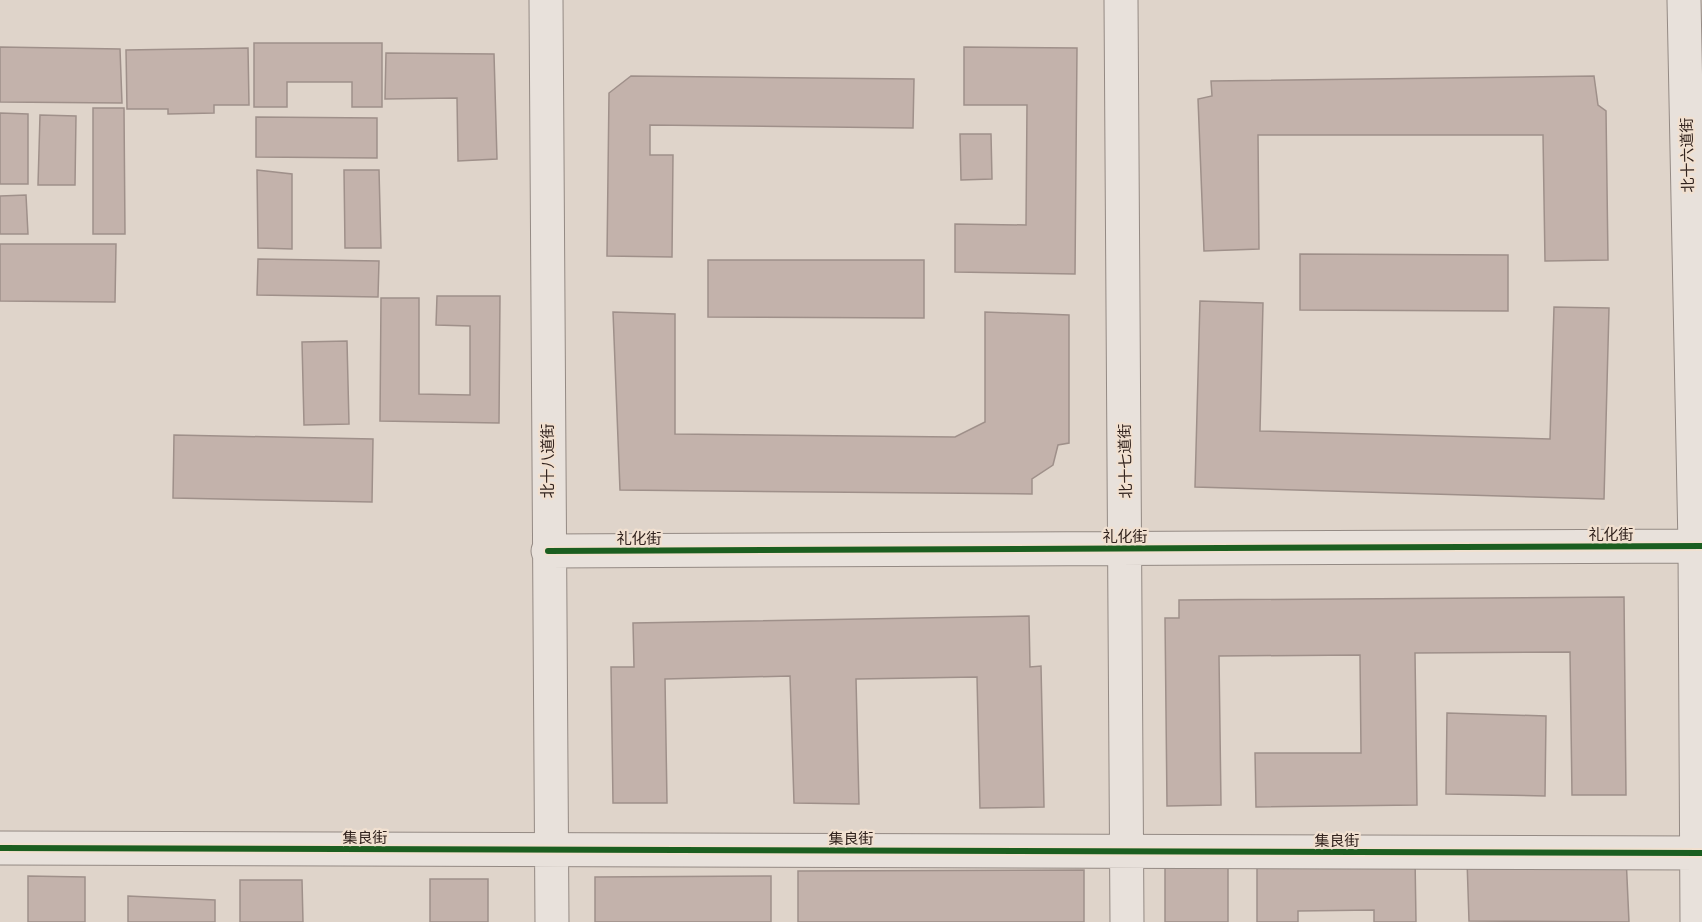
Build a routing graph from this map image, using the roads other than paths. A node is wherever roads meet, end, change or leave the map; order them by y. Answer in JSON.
{"nodes":[{"id":1,"x":546,"y":0,"type":"edge"},
{"id":2,"x":1121,"y":0,"type":"edge"},
{"id":3,"x":1684,"y":0,"type":"edge"},
{"id":4,"x":1698,"y":546,"type":"edge"},
{"id":5,"x":1126,"y":548,"type":"junction"},
{"id":6,"x":548,"y":550,"type":"junction"},
{"id":7,"x":0,"y":848,"type":"edge"},
{"id":8,"x":551,"y":849,"type":"junction"},
{"id":9,"x":1127,"y":851,"type":"junction"},
{"id":10,"x":1700,"y":853,"type":"edge"},
{"id":11,"x":552,"y":922,"type":"edge"},
{"id":12,"x":1127,"y":922,"type":"edge"},
{"id":13,"x":1698,"y":922,"type":"edge"}],
"edges":[{"from":1,"to":6,"type":"street","name":"北十八道街"},
{"from":2,"to":5,"type":"street","name":"北十七道街"},
{"from":3,"to":4,"type":"street","name":"北十六道街"},
{"from":4,"to":5,"type":"street","name":"礼化街"},
{"from":4,"to":10,"type":"street","name":"北十六道街"},
{"from":5,"to":6,"type":"street","name":"礼化街"},
{"from":5,"to":9,"type":"street","name":"北十七道街"},
{"from":6,"to":8,"type":"street","name":"北十八道街"},
{"from":7,"to":8,"type":"street","name":"集良街"},
{"from":8,"to":9,"type":"street","name":"集良街"},
{"from":8,"to":11,"type":"street","name":"北十八道街"},
{"from":9,"to":10,"type":"street","name":"集良街"},
{"from":9,"to":12,"type":"street","name":"北十七道街"},
{"from":10,"to":13,"type":"street","name":"北十六道街"}]}
